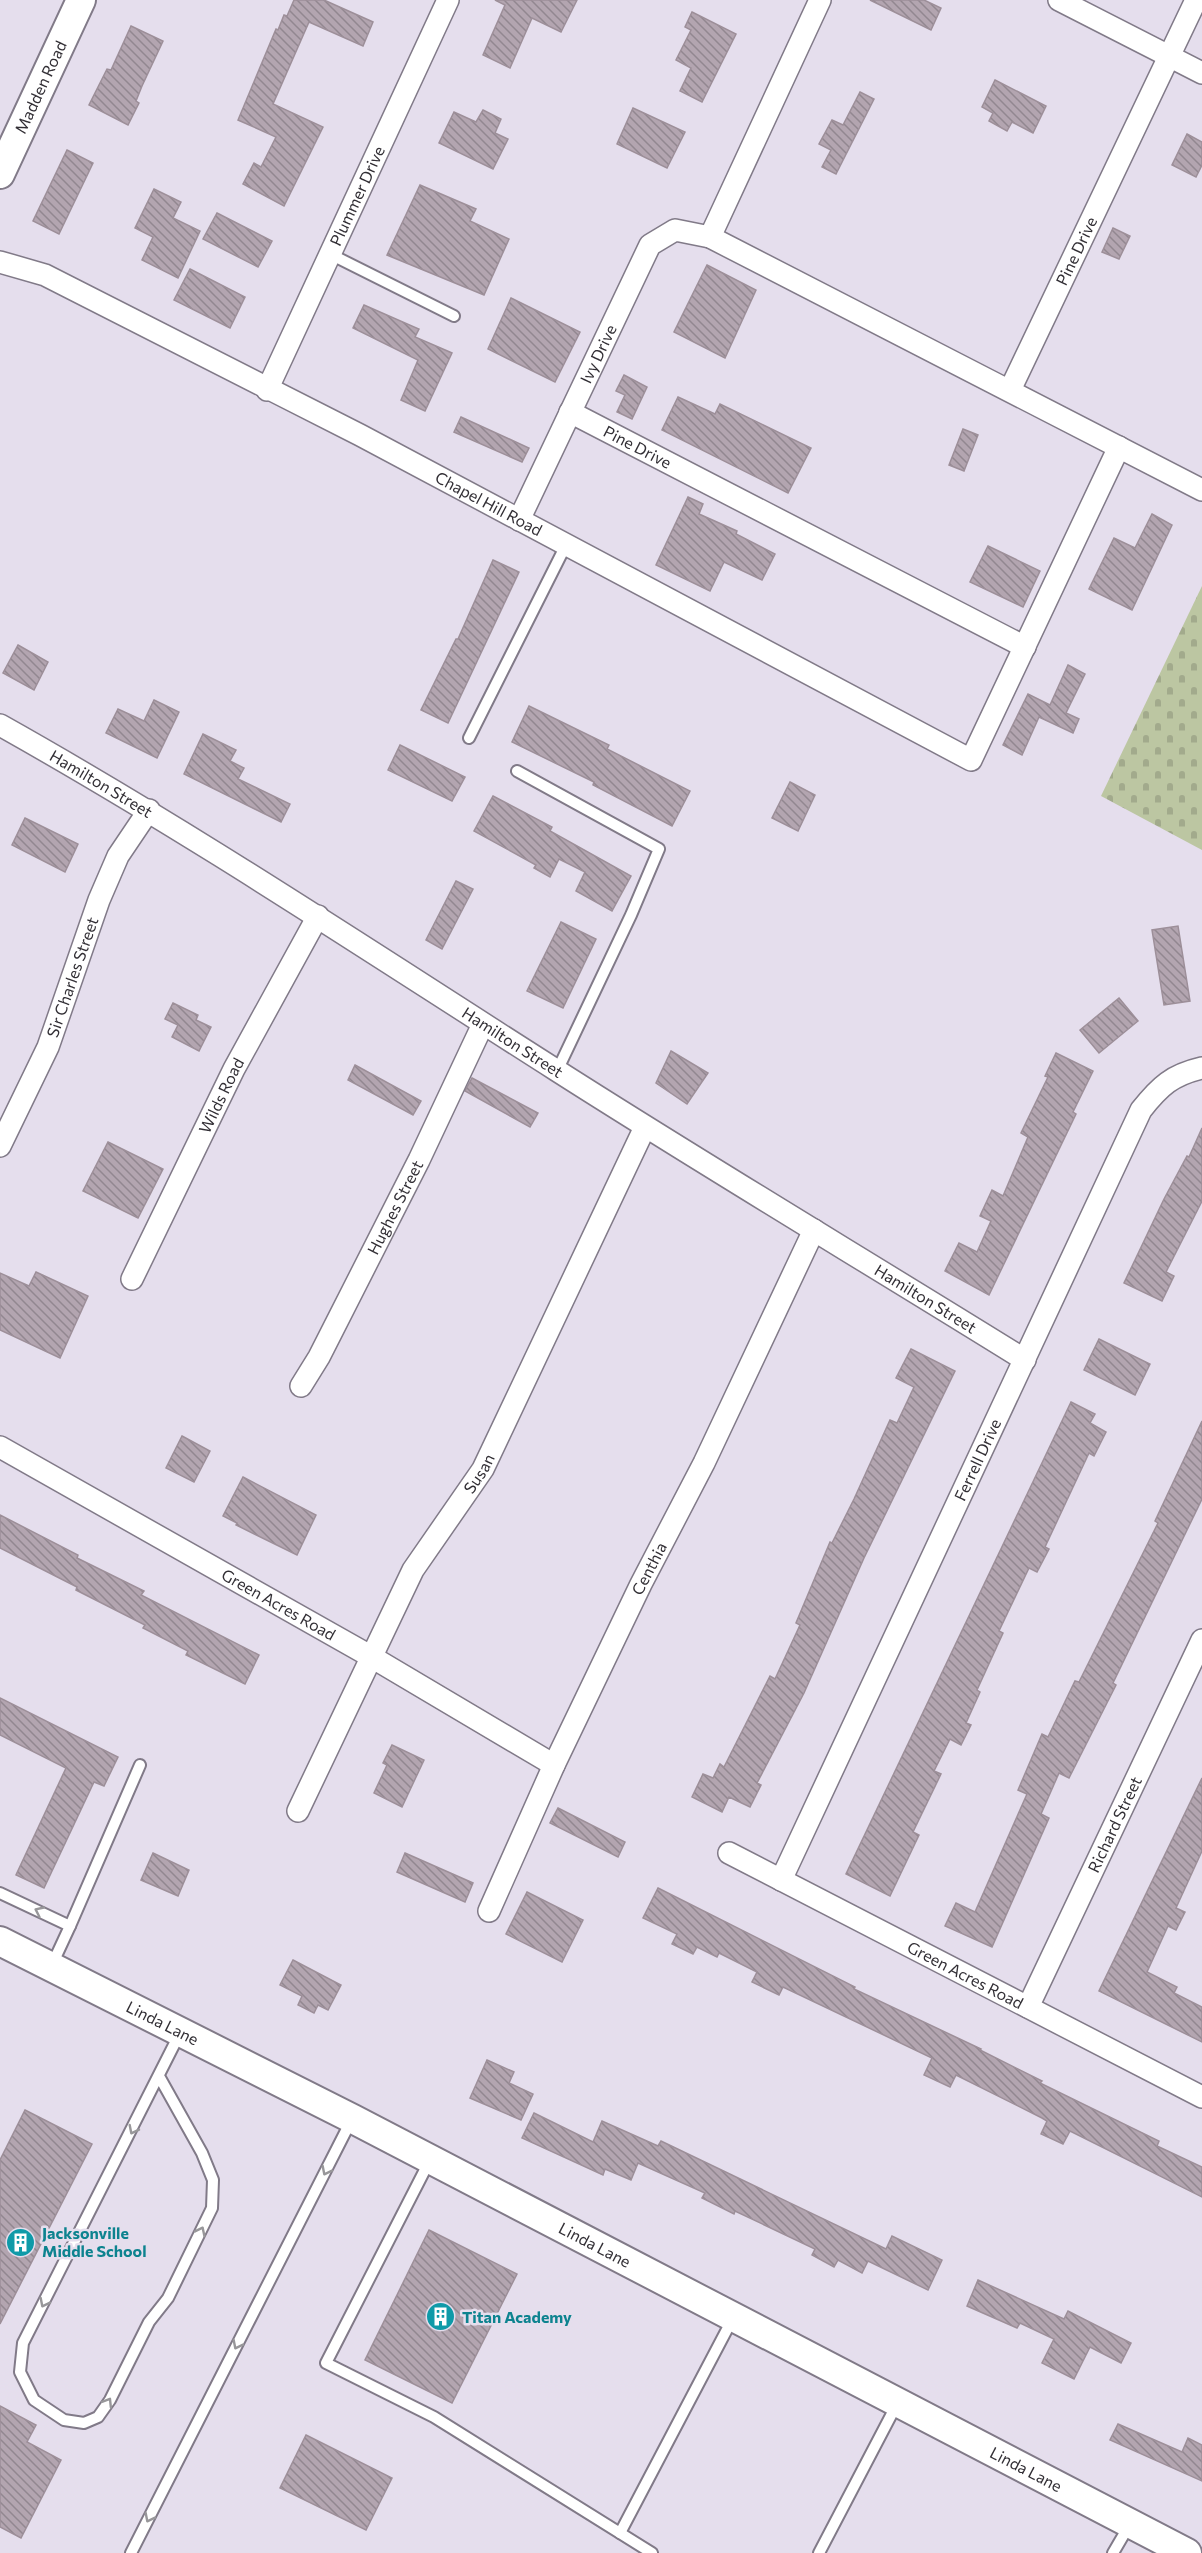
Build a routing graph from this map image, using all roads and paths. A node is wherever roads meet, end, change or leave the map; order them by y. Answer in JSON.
{"nodes":[{"id":1,"x":81,"y":0,"type":"edge"},
{"id":2,"x":448,"y":0,"type":"edge"},
{"id":3,"x":820,"y":0,"type":"edge"},
{"id":4,"x":1059,"y":0,"type":"edge"},
{"id":5,"x":1196,"y":0,"type":"edge"},
{"id":6,"x":1170,"y":57,"type":"junction"},
{"id":7,"x":1202,"y":74,"type":"edge"},
{"id":8,"x":0,"y":174,"type":"edge"},
{"id":9,"x":710,"y":237,"type":"junction"},
{"id":10,"x":330,"y":254,"type":"junction"},
{"id":11,"x":0,"y":262,"type":"edge"},
{"id":12,"x":454,"y":316,"type":"dead end"},
{"id":13,"x":267,"y":390,"type":"junction"},
{"id":14,"x":1010,"y":390,"type":"junction"},
{"id":15,"x":570,"y":412,"type":"junction"},
{"id":16,"x":1119,"y":447,"type":"junction"},
{"id":17,"x":1202,"y":490,"type":"edge"},
{"id":18,"x":519,"y":520,"type":"junction"},
{"id":19,"x":566,"y":545,"type":"junction"},
{"id":20,"x":1024,"y":647,"type":"junction"},
{"id":21,"x":0,"y":725,"type":"edge"},
{"id":22,"x":469,"y":738,"type":"dead end"},
{"id":23,"x":517,"y":771,"type":"dead end"},
{"id":24,"x":149,"y":810,"type":"junction"},
{"id":25,"x":318,"y":916,"type":"junction"},
{"id":26,"x":483,"y":1024,"type":"junction"},
{"id":27,"x":1202,"y":1068,"type":"edge"},
{"id":28,"x":556,"y":1071,"type":"junction"},
{"id":29,"x":645,"y":1127,"type":"junction"},
{"id":30,"x":0,"y":1146,"type":"edge"},
{"id":31,"x":814,"y":1230,"type":"junction"},
{"id":32,"x":132,"y":1279,"type":"dead end"},
{"id":33,"x":1025,"y":1360,"type":"junction"},
{"id":34,"x":301,"y":1386,"type":"dead end"},
{"id":35,"x":0,"y":1447,"type":"edge"},
{"id":36,"x":1202,"y":1640,"type":"edge"},
{"id":37,"x":370,"y":1656,"type":"junction"},
{"id":38,"x":141,"y":1765,"type":"dead end"},
{"id":39,"x":554,"y":1765,"type":"junction"},
{"id":40,"x":298,"y":1811,"type":"dead end"},
{"id":41,"x":729,"y":1853,"type":"dead end"},
{"id":42,"x":781,"y":1880,"type":"junction"},
{"id":43,"x":0,"y":1893,"type":"edge"},
{"id":44,"x":489,"y":1911,"type":"dead end"},
{"id":45,"x":70,"y":1926,"type":"junction"},
{"id":46,"x":0,"y":1941,"type":"edge"},
{"id":47,"x":51,"y":1967,"type":"junction"},
{"id":48,"x":1028,"y":2007,"type":"junction"},
{"id":49,"x":180,"y":2033,"type":"junction"},
{"id":50,"x":159,"y":2078,"type":"junction"},
{"id":51,"x":1202,"y":2097,"type":"edge"},
{"id":52,"x":352,"y":2119,"type":"junction"},
{"id":53,"x":430,"y":2159,"type":"junction"},
{"id":54,"x":734,"y":2317,"type":"junction"},
{"id":55,"x":897,"y":2403,"type":"junction"},
{"id":56,"x":1131,"y":2524,"type":"junction"},
{"id":57,"x":620,"y":2533,"type":"junction"},
{"id":58,"x":131,"y":2553,"type":"edge"},
{"id":59,"x":652,"y":2553,"type":"edge"},
{"id":60,"x":819,"y":2553,"type":"edge"},
{"id":61,"x":1113,"y":2553,"type":"edge"},
{"id":62,"x":1187,"y":2553,"type":"edge"}],
"edges":[{"from":1,"to":8,"type":"street","name":"Madden Road"},
{"from":2,"to":10,"type":"street","name":"Plummer Drive"},
{"from":3,"to":9,"type":"street"},
{"from":4,"to":6,"type":"street"},
{"from":5,"to":6,"type":"street","name":"Pine Drive"},
{"from":6,"to":7,"type":"street"},
{"from":6,"to":14,"type":"street","name":"Pine Drive"},
{"from":9,"to":14,"type":"street","name":"Ivy Drive"},
{"from":9,"to":15,"type":"street","name":"Ivy Drive"},
{"from":10,"to":12,"type":"lane"},
{"from":10,"to":13,"type":"street","name":"Plummer Drive"},
{"from":11,"to":13,"type":"street","name":"Chapel Hill Road"},
{"from":13,"to":18,"type":"street","name":"Chapel Hill Road"},
{"from":14,"to":16,"type":"street"},
{"from":15,"to":18,"type":"street","name":"Ivy Drive"},
{"from":15,"to":20,"type":"street","name":"Pine Drive"},
{"from":16,"to":17,"type":"street"},
{"from":16,"to":20,"type":"street"},
{"from":18,"to":19,"type":"street","name":"Chapel Hill Road"},
{"from":19,"to":20,"type":"street","name":"Chapel Hill Road"},
{"from":19,"to":22,"type":"lane"},
{"from":21,"to":24,"type":"street","name":"Hamilton Street"},
{"from":23,"to":28,"type":"lane"},
{"from":24,"to":25,"type":"street","name":"Hamilton Street"},
{"from":24,"to":30,"type":"street","name":"Sir Charles Street"},
{"from":25,"to":26,"type":"street","name":"Hamilton Street"},
{"from":25,"to":32,"type":"street","name":"Wilds Road"},
{"from":26,"to":28,"type":"street","name":"Hamilton Street"},
{"from":26,"to":34,"type":"street","name":"Hughes Street"},
{"from":27,"to":33,"type":"street","name":"Ferrell Drive"},
{"from":28,"to":29,"type":"street","name":"Hamilton Street"},
{"from":29,"to":31,"type":"street","name":"Hamilton Street"},
{"from":29,"to":37,"type":"street","name":"Susan"},
{"from":31,"to":33,"type":"street","name":"Hamilton Street"},
{"from":31,"to":39,"type":"street","name":"Centhia"},
{"from":33,"to":42,"type":"street","name":"Ferrell Drive"},
{"from":35,"to":37,"type":"street","name":"Green Acres Road"},
{"from":36,"to":48,"type":"street","name":"Richard Street"},
{"from":37,"to":39,"type":"street","name":"Green Acres Road"},
{"from":37,"to":40,"type":"street","name":"Susan"},
{"from":38,"to":45,"type":"lane"},
{"from":39,"to":44,"type":"street","name":"Centhia"},
{"from":41,"to":42,"type":"street","name":"Green Acres Road"},
{"from":42,"to":48,"type":"street","name":"Green Acres Road"},
{"from":45,"to":43,"type":"lane","one_way":true},
{"from":45,"to":47,"type":"lane"},
{"from":46,"to":47,"type":"street","name":"Linda Lane"},
{"from":47,"to":49,"type":"street","name":"Linda Lane"},
{"from":48,"to":51,"type":"street","name":"Green Acres Road"},
{"from":49,"to":50,"type":"lane"},
{"from":49,"to":52,"type":"street","name":"Linda Lane"},
{"from":50,"to":50,"type":"lane","one_way":true},
{"from":52,"to":53,"type":"street","name":"Linda Lane"},
{"from":52,"to":58,"type":"lane","one_way":true},
{"from":53,"to":54,"type":"street","name":"Linda Lane"},
{"from":53,"to":57,"type":"lane"},
{"from":54,"to":55,"type":"street","name":"Linda Lane"},
{"from":54,"to":57,"type":"lane"},
{"from":55,"to":56,"type":"street","name":"Linda Lane"},
{"from":55,"to":60,"type":"lane"},
{"from":56,"to":61,"type":"lane"},
{"from":56,"to":62,"type":"street","name":"Linda Lane"},
{"from":57,"to":59,"type":"lane"}]}
